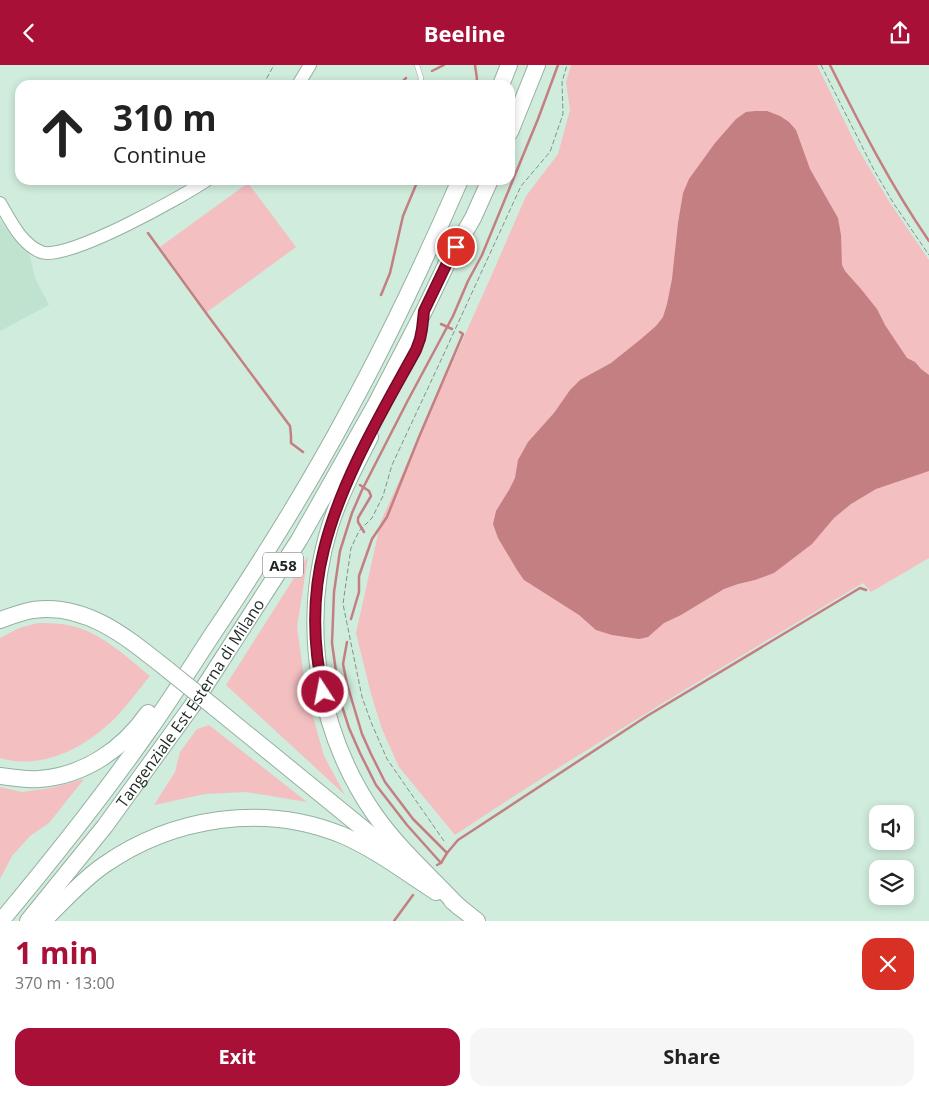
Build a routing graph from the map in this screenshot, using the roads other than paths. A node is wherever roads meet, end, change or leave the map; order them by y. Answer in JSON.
{"nodes":[{"id":1,"x":310,"y":65,"type":"edge"},
{"id":2,"x":417,"y":65,"type":"edge"},
{"id":3,"x":509,"y":65,"type":"edge"},
{"id":4,"x":536,"y":65,"type":"edge"},
{"id":5,"x":301,"y":80,"type":"edge"},
{"id":6,"x":421,"y":80,"type":"edge"},
{"id":7,"x":503,"y":80,"type":"edge"},
{"id":8,"x":515,"y":119,"type":"edge"},
{"id":9,"x":199,"y":185,"type":"edge"},
{"id":10,"x":458,"y":185,"type":"edge"},
{"id":11,"x":488,"y":185,"type":"edge"},
{"id":12,"x":0,"y":203,"type":"edge"},
{"id":13,"x":424,"y":311,"type":"junction"},
{"id":14,"x":242,"y":590,"type":"junction"},
{"id":15,"x":0,"y":620,"type":"edge"},
{"id":16,"x":0,"y":776,"type":"edge"},
{"id":17,"x":459,"y":907,"type":"junction"},
{"id":18,"x":1,"y":921,"type":"edge"},
{"id":19,"x":28,"y":921,"type":"edge"},
{"id":20,"x":43,"y":921,"type":"edge"},
{"id":21,"x":477,"y":921,"type":"edge"}],
"edges":[{"from":1,"to":5,"type":"street"},
{"from":2,"to":6,"type":"lane"},
{"from":3,"to":7,"type":"highway"},
{"from":4,"to":8,"type":"highway"},
{"from":9,"to":12,"type":"street"},
{"from":10,"to":14,"type":"highway","name":"Tangenziale Est Esterna di Milano","number":"A58"},
{"from":11,"to":13,"type":"highway","name":"Tangenziale Est Esterna di Milano","number":"A58"},
{"from":13,"to":17,"type":"highway","number":"A58"},
{"from":13,"to":19,"type":"highway","name":"Tangenziale Est Esterna di Milano","number":"A58"},
{"from":14,"to":16,"type":"highway","number":"A58"},
{"from":14,"to":18,"type":"highway","name":"Tangenziale Est Esterna di Milano","number":"A58"},
{"from":15,"to":17,"type":"highway","number":"A58","bridge":true},
{"from":17,"to":20,"type":"highway","number":"A58"},
{"from":17,"to":21,"type":"highway","number":"A58"}]}
